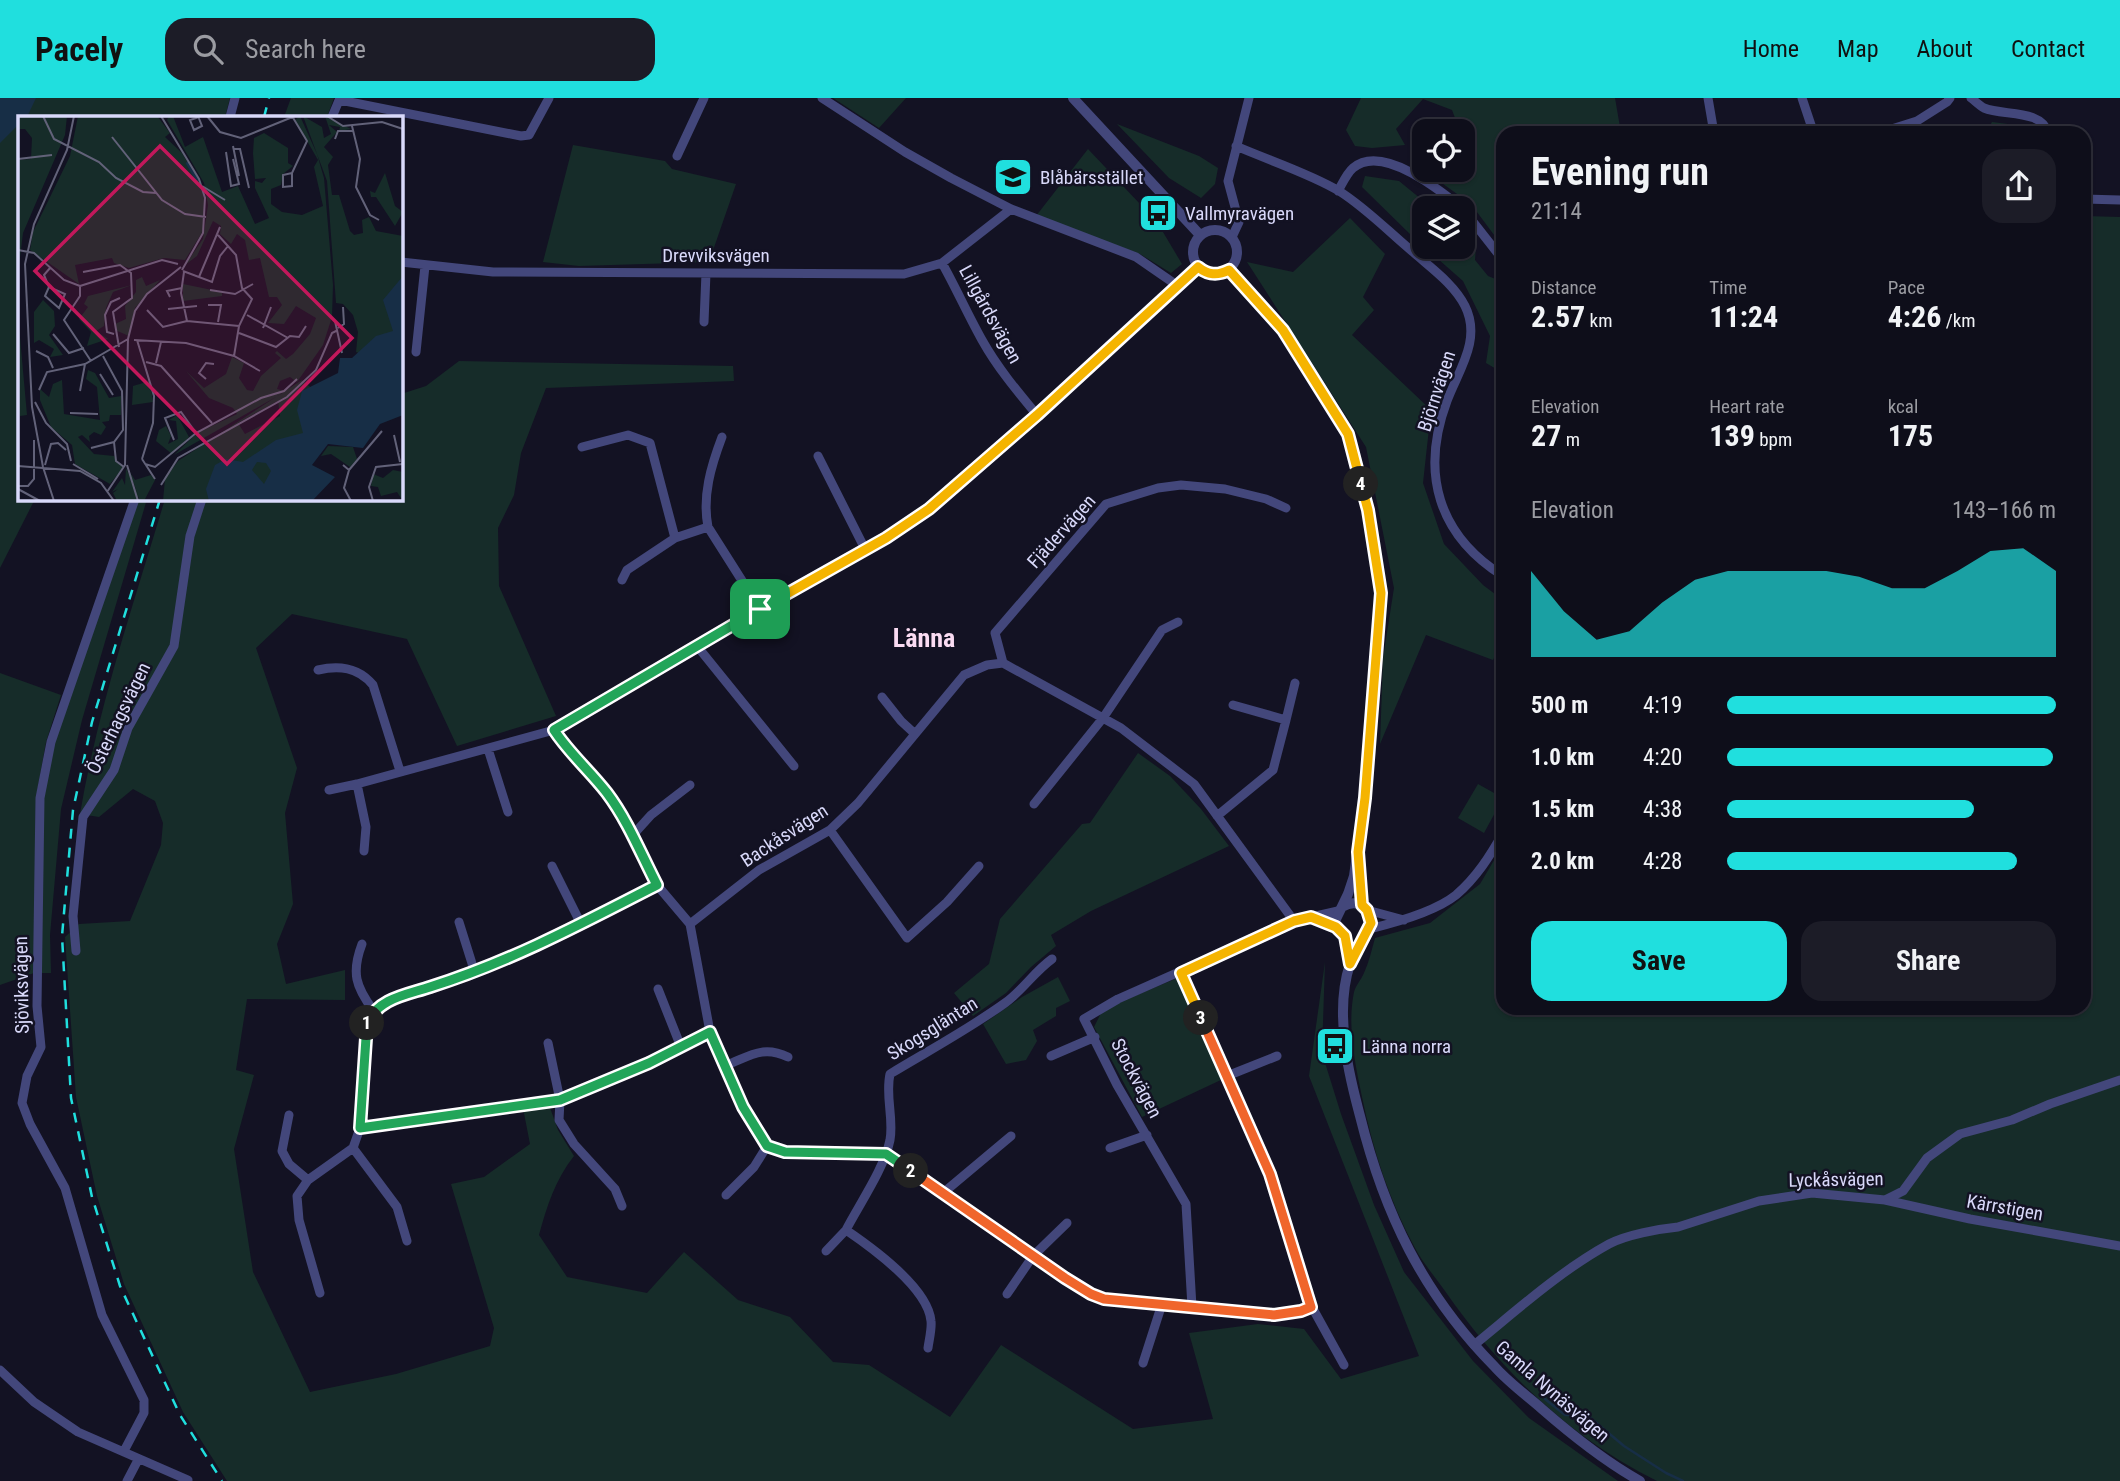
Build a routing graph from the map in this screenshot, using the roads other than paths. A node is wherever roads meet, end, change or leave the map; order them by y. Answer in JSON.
{"nodes":[{"id":1,"x":235,"y":98,"type":"edge"},
{"id":2,"x":549,"y":98,"type":"edge"},
{"id":3,"x":704,"y":98,"type":"edge"},
{"id":4,"x":822,"y":98,"type":"edge"},
{"id":5,"x":1073,"y":98,"type":"edge"},
{"id":6,"x":1249,"y":98,"type":"edge"},
{"id":7,"x":1708,"y":98,"type":"edge"},
{"id":8,"x":1802,"y":98,"type":"edge"},
{"id":9,"x":1950,"y":98,"type":"edge"},
{"id":10,"x":1971,"y":98,"type":"edge"},
{"id":11,"x":340,"y":99,"type":"edge"},
{"id":12,"x":230,"y":116,"type":"edge"},
{"id":13,"x":332,"y":116,"type":"edge"},
{"id":14,"x":1713,"y":126,"type":"edge"},
{"id":15,"x":1811,"y":126,"type":"edge"},
{"id":16,"x":1901,"y":126,"type":"edge"},
{"id":17,"x":2045,"y":126,"type":"edge"},
{"id":18,"x":1237,"y":146,"type":"junction"},
{"id":19,"x":677,"y":156,"type":"dead end"},
{"id":20,"x":1338,"y":191,"type":"junction"},
{"id":21,"x":1447,"y":196,"type":"edge"},
{"id":22,"x":2091,"y":199,"type":"edge"},
{"id":23,"x":2120,"y":200,"type":"edge"},
{"id":24,"x":1011,"y":209,"type":"junction"},
{"id":25,"x":1475,"y":224,"type":"edge"},
{"id":26,"x":1200,"y":235,"type":"junction"},
{"id":27,"x":1232,"y":237,"type":"junction"},
{"id":28,"x":1496,"y":251,"type":"edge"},
{"id":29,"x":402,"y":262,"type":"edge"},
{"id":30,"x":942,"y":262,"type":"junction"},
{"id":31,"x":425,"y":266,"type":"junction"},
{"id":32,"x":1198,"y":267,"type":"junction"},
{"id":33,"x":1229,"y":270,"type":"junction"},
{"id":34,"x":706,"y":273,"type":"junction"},
{"id":35,"x":1178,"y":286,"type":"junction"},
{"id":36,"x":704,"y":322,"type":"dead end"},
{"id":37,"x":416,"y":352,"type":"dead end"},
{"id":38,"x":1037,"y":415,"type":"junction"},
{"id":39,"x":722,"y":437,"type":"dead end"},
{"id":40,"x":582,"y":447,"type":"dead end"},
{"id":41,"x":818,"y":456,"type":"dead end"},
{"id":42,"x":135,"y":500,"type":"edge"},
{"id":43,"x":202,"y":500,"type":"edge"},
{"id":44,"x":1286,"y":508,"type":"dead end"},
{"id":45,"x":708,"y":527,"type":"junction"},
{"id":46,"x":675,"y":538,"type":"junction"},
{"id":47,"x":865,"y":549,"type":"junction"},
{"id":48,"x":1496,"y":572,"type":"edge"},
{"id":49,"x":622,"y":580,"type":"dead end"},
{"id":50,"x":760,"y":609,"type":"junction"},
{"id":51,"x":1178,"y":622,"type":"dead end"},
{"id":52,"x":697,"y":646,"type":"junction"},
{"id":53,"x":1003,"y":663,"type":"junction"},
{"id":54,"x":318,"y":670,"type":"dead end"},
{"id":55,"x":1295,"y":683,"type":"dead end"},
{"id":56,"x":882,"y":697,"type":"dead end"},
{"id":57,"x":1233,"y":705,"type":"dead end"},
{"id":58,"x":1103,"y":718,"type":"junction"},
{"id":59,"x":1286,"y":720,"type":"junction"},
{"id":60,"x":554,"y":730,"type":"junction"},
{"id":61,"x":914,"y":733,"type":"junction"},
{"id":62,"x":488,"y":749,"type":"junction"},
{"id":63,"x":793,"y":766,"type":"dead end"},
{"id":64,"x":400,"y":771,"type":"junction"},
{"id":65,"x":357,"y":784,"type":"junction"},
{"id":66,"x":690,"y":785,"type":"dead end"},
{"id":67,"x":329,"y":790,"type":"dead end"},
{"id":68,"x":1034,"y":804,"type":"dead end"},
{"id":69,"x":508,"y":812,"type":"dead end"},
{"id":70,"x":1217,"y":816,"type":"junction"},
{"id":71,"x":830,"y":830,"type":"junction"},
{"id":72,"x":632,"y":836,"type":"junction"},
{"id":73,"x":1496,"y":845,"type":"edge"},
{"id":74,"x":364,"y":851,"type":"dead end"},
{"id":75,"x":1358,"y":852,"type":"junction"},
{"id":76,"x":552,"y":866,"type":"dead end"},
{"id":77,"x":979,"y":866,"type":"dead end"},
{"id":78,"x":657,"y":885,"type":"junction"},
{"id":79,"x":1365,"y":908,"type":"junction"},
{"id":80,"x":1340,"y":909,"type":"junction"},
{"id":81,"x":1311,"y":917,"type":"junction"},
{"id":82,"x":1406,"y":920,"type":"junction"},
{"id":83,"x":1294,"y":921,"type":"junction"},
{"id":84,"x":459,"y":922,"type":"dead end"},
{"id":85,"x":581,"y":924,"type":"junction"},
{"id":86,"x":690,"y":924,"type":"junction"},
{"id":87,"x":1336,"y":927,"type":"junction"},
{"id":88,"x":1366,"y":932,"type":"junction"},
{"id":89,"x":1345,"y":936,"type":"junction"},
{"id":90,"x":362,"y":944,"type":"dead end"},
{"id":91,"x":76,"y":951,"type":"dead end"},
{"id":92,"x":1052,"y":959,"type":"dead end"},
{"id":93,"x":1350,"y":964,"type":"junction"},
{"id":94,"x":475,"y":973,"type":"junction"},
{"id":95,"x":1181,"y":973,"type":"junction"},
{"id":96,"x":658,"y":989,"type":"dead end"},
{"id":97,"x":373,"y":1010,"type":"junction"},
{"id":98,"x":710,"y":1032,"type":"junction"},
{"id":99,"x":1095,"y":1037,"type":"junction"},
{"id":100,"x":548,"y":1042,"type":"dead end"},
{"id":101,"x":681,"y":1047,"type":"junction"},
{"id":102,"x":1051,"y":1056,"type":"dead end"},
{"id":103,"x":1278,"y":1056,"type":"dead end"},
{"id":104,"x":788,"y":1057,"type":"dead end"},
{"id":105,"x":727,"y":1065,"type":"junction"},
{"id":106,"x":1227,"y":1076,"type":"junction"},
{"id":107,"x":2120,"y":1080,"type":"edge"},
{"id":108,"x":560,"y":1100,"type":"junction"},
{"id":109,"x":289,"y":1115,"type":"dead end"},
{"id":110,"x":360,"y":1128,"type":"junction"},
{"id":111,"x":1147,"y":1135,"type":"junction"},
{"id":112,"x":1011,"y":1136,"type":"dead end"},
{"id":113,"x":767,"y":1146,"type":"junction"},
{"id":114,"x":353,"y":1148,"type":"junction"},
{"id":115,"x":1110,"y":1148,"type":"dead end"},
{"id":116,"x":886,"y":1154,"type":"junction"},
{"id":117,"x":308,"y":1180,"type":"junction"},
{"id":118,"x":943,"y":1193,"type":"junction"},
{"id":119,"x":726,"y":1195,"type":"dead end"},
{"id":120,"x":1885,"y":1200,"type":"junction"},
{"id":121,"x":622,"y":1206,"type":"dead end"},
{"id":122,"x":1067,"y":1223,"type":"dead end"},
{"id":123,"x":846,"y":1230,"type":"junction"},
{"id":124,"x":407,"y":1241,"type":"dead end"},
{"id":125,"x":2120,"y":1245,"type":"edge"},
{"id":126,"x":825,"y":1251,"type":"dead end"},
{"id":127,"x":1033,"y":1255,"type":"junction"},
{"id":128,"x":320,"y":1293,"type":"dead end"},
{"id":129,"x":1007,"y":1294,"type":"dead end"},
{"id":130,"x":1162,"y":1304,"type":"junction"},
{"id":131,"x":1192,"y":1307,"type":"junction"},
{"id":132,"x":1311,"y":1307,"type":"junction"},
{"id":133,"x":1474,"y":1345,"type":"junction"},
{"id":134,"x":928,"y":1348,"type":"dead end"},
{"id":135,"x":1143,"y":1363,"type":"dead end"},
{"id":136,"x":1344,"y":1365,"type":"dead end"},
{"id":137,"x":0,"y":1370,"type":"edge"},
{"id":138,"x":124,"y":1451,"type":"junction"},
{"id":139,"x":138,"y":1460,"type":"junction"},
{"id":140,"x":188,"y":1480,"type":"edge"},
{"id":141,"x":127,"y":1481,"type":"edge"},
{"id":142,"x":1640,"y":1481,"type":"edge"}],
"edges":[{"from":1,"to":12,"type":"street"},
{"from":2,"to":11,"type":"street"},
{"from":3,"to":19,"type":"street"},
{"from":4,"to":24,"type":"street"},
{"from":5,"to":26,"type":"street"},
{"from":6,"to":18,"type":"street"},
{"from":7,"to":14,"type":"street"},
{"from":8,"to":15,"type":"street"},
{"from":9,"to":16,"type":"street"},
{"from":10,"to":17,"type":"street"},
{"from":11,"to":13,"type":"street"},
{"from":18,"to":20,"type":"street","name":"Björnvägen"},
{"from":18,"to":27,"type":"street"},
{"from":20,"to":21,"type":"street"},
{"from":20,"to":48,"type":"street","name":"Björnvägen"},
{"from":22,"to":23,"type":"street"},
{"from":24,"to":30,"type":"street","name":"Drevviksvägen"},
{"from":24,"to":35,"type":"street"},
{"from":25,"to":28,"type":"street"},
{"from":26,"to":27,"type":"street"},
{"from":26,"to":32,"type":"street"},
{"from":27,"to":33,"type":"street"},
{"from":29,"to":31,"type":"street","name":"Drevviksvägen"},
{"from":30,"to":34,"type":"street","name":"Drevviksvägen"},
{"from":30,"to":38,"type":"street","name":"Lillgårdsvägen"},
{"from":31,"to":34,"type":"street","name":"Drevviksvägen"},
{"from":31,"to":37,"type":"street"},
{"from":32,"to":33,"type":"street"},
{"from":32,"to":35,"type":"street"},
{"from":33,"to":75,"type":"street","name":"Gamla Nynäsvägen"},
{"from":34,"to":36,"type":"street"},
{"from":35,"to":38,"type":"street"},
{"from":38,"to":47,"type":"street"},
{"from":39,"to":45,"type":"street"},
{"from":40,"to":46,"type":"street"},
{"from":41,"to":47,"type":"street"},
{"from":42,"to":138,"type":"street","name":"Sjöviksvägen"},
{"from":43,"to":91,"type":"street","name":"Österhagsvägen"},
{"from":44,"to":53,"type":"street","name":"Fjädervägen"},
{"from":45,"to":46,"type":"street"},
{"from":45,"to":50,"type":"street"},
{"from":46,"to":49,"type":"street"},
{"from":47,"to":50,"type":"street"},
{"from":50,"to":52,"type":"street"},
{"from":51,"to":58,"type":"street"},
{"from":52,"to":60,"type":"street"},
{"from":52,"to":63,"type":"street"},
{"from":53,"to":58,"type":"street"},
{"from":53,"to":61,"type":"street","name":"Backåsvägen"},
{"from":54,"to":64,"type":"street"},
{"from":55,"to":59,"type":"street"},
{"from":56,"to":61,"type":"street"},
{"from":57,"to":59,"type":"street"},
{"from":58,"to":68,"type":"street"},
{"from":58,"to":70,"type":"street"},
{"from":59,"to":70,"type":"street"},
{"from":60,"to":62,"type":"street"},
{"from":60,"to":72,"type":"street"},
{"from":61,"to":71,"type":"street","name":"Backåsvägen"},
{"from":62,"to":64,"type":"street"},
{"from":62,"to":69,"type":"street"},
{"from":64,"to":65,"type":"street"},
{"from":65,"to":67,"type":"street"},
{"from":65,"to":74,"type":"street"},
{"from":66,"to":72,"type":"street"},
{"from":70,"to":83,"type":"street"},
{"from":71,"to":77,"type":"street"},
{"from":71,"to":86,"type":"street","name":"Backåsvägen"},
{"from":72,"to":78,"type":"street"},
{"from":73,"to":82,"type":"street"},
{"from":75,"to":79,"type":"street","name":"Gamla Nynäsvägen"},
{"from":75,"to":80,"type":"street","name":"Gamla Nynäsvägen"},
{"from":76,"to":85,"type":"street"},
{"from":78,"to":85,"type":"street"},
{"from":78,"to":86,"type":"street"},
{"from":79,"to":80,"type":"street"},
{"from":79,"to":82,"type":"street"},
{"from":79,"to":88,"type":"street","name":"Gamla Nynäsvägen"},
{"from":80,"to":81,"type":"street","name":"Stockvägen"},
{"from":80,"to":87,"type":"street","name":"Gamla Nynäsvägen"},
{"from":81,"to":83,"type":"street","name":"Stockvägen"},
{"from":81,"to":87,"type":"street"},
{"from":82,"to":88,"type":"street"},
{"from":83,"to":95,"type":"street","name":"Stockvägen"},
{"from":84,"to":94,"type":"street"},
{"from":85,"to":94,"type":"street"},
{"from":86,"to":98,"type":"street"},
{"from":87,"to":89,"type":"street"},
{"from":88,"to":89,"type":"street"},
{"from":88,"to":93,"type":"street","name":"Gamla Nynäsvägen"},
{"from":89,"to":93,"type":"street","name":"Gamla Nynäsvägen"},
{"from":90,"to":97,"type":"street"},
{"from":92,"to":116,"type":"street","name":"Skogsgläntan"},
{"from":93,"to":133,"type":"street","name":"Gamla Nynäsvägen"},
{"from":94,"to":97,"type":"street"},
{"from":95,"to":99,"type":"street","name":"Stockvägen"},
{"from":95,"to":106,"type":"street"},
{"from":96,"to":101,"type":"street"},
{"from":97,"to":110,"type":"street"},
{"from":98,"to":101,"type":"street"},
{"from":98,"to":105,"type":"street"},
{"from":99,"to":102,"type":"street","name":"Stockvägen"},
{"from":99,"to":111,"type":"street","name":"Stockvägen"},
{"from":100,"to":108,"type":"street"},
{"from":101,"to":108,"type":"street"},
{"from":103,"to":106,"type":"street"},
{"from":104,"to":105,"type":"street"},
{"from":105,"to":113,"type":"street"},
{"from":106,"to":132,"type":"street"},
{"from":107,"to":120,"type":"street","name":"Lyckåsvägen"},
{"from":108,"to":110,"type":"street"},
{"from":108,"to":121,"type":"street"},
{"from":109,"to":117,"type":"street"},
{"from":110,"to":114,"type":"street"},
{"from":111,"to":115,"type":"street","name":"Stockvägen"},
{"from":111,"to":131,"type":"street","name":"Stockvägen"},
{"from":112,"to":118,"type":"street"},
{"from":113,"to":116,"type":"street"},
{"from":113,"to":119,"type":"street"},
{"from":114,"to":117,"type":"street"},
{"from":114,"to":124,"type":"street"},
{"from":116,"to":118,"type":"street"},
{"from":116,"to":123,"type":"street"},
{"from":117,"to":128,"type":"street"},
{"from":118,"to":127,"type":"street"},
{"from":120,"to":125,"type":"street","name":"Kärrstigen"},
{"from":120,"to":133,"type":"street","name":"Lyckåsvägen"},
{"from":122,"to":127,"type":"street"},
{"from":123,"to":126,"type":"street"},
{"from":123,"to":134,"type":"street"},
{"from":127,"to":129,"type":"street"},
{"from":127,"to":130,"type":"street"},
{"from":130,"to":131,"type":"street"},
{"from":130,"to":135,"type":"street"},
{"from":131,"to":132,"type":"street"},
{"from":132,"to":136,"type":"street"},
{"from":133,"to":142,"type":"street","name":"Gamla Nynäsvägen"},
{"from":137,"to":138,"type":"street"},
{"from":138,"to":139,"type":"street"},
{"from":139,"to":140,"type":"street"},
{"from":139,"to":141,"type":"street"}]}
